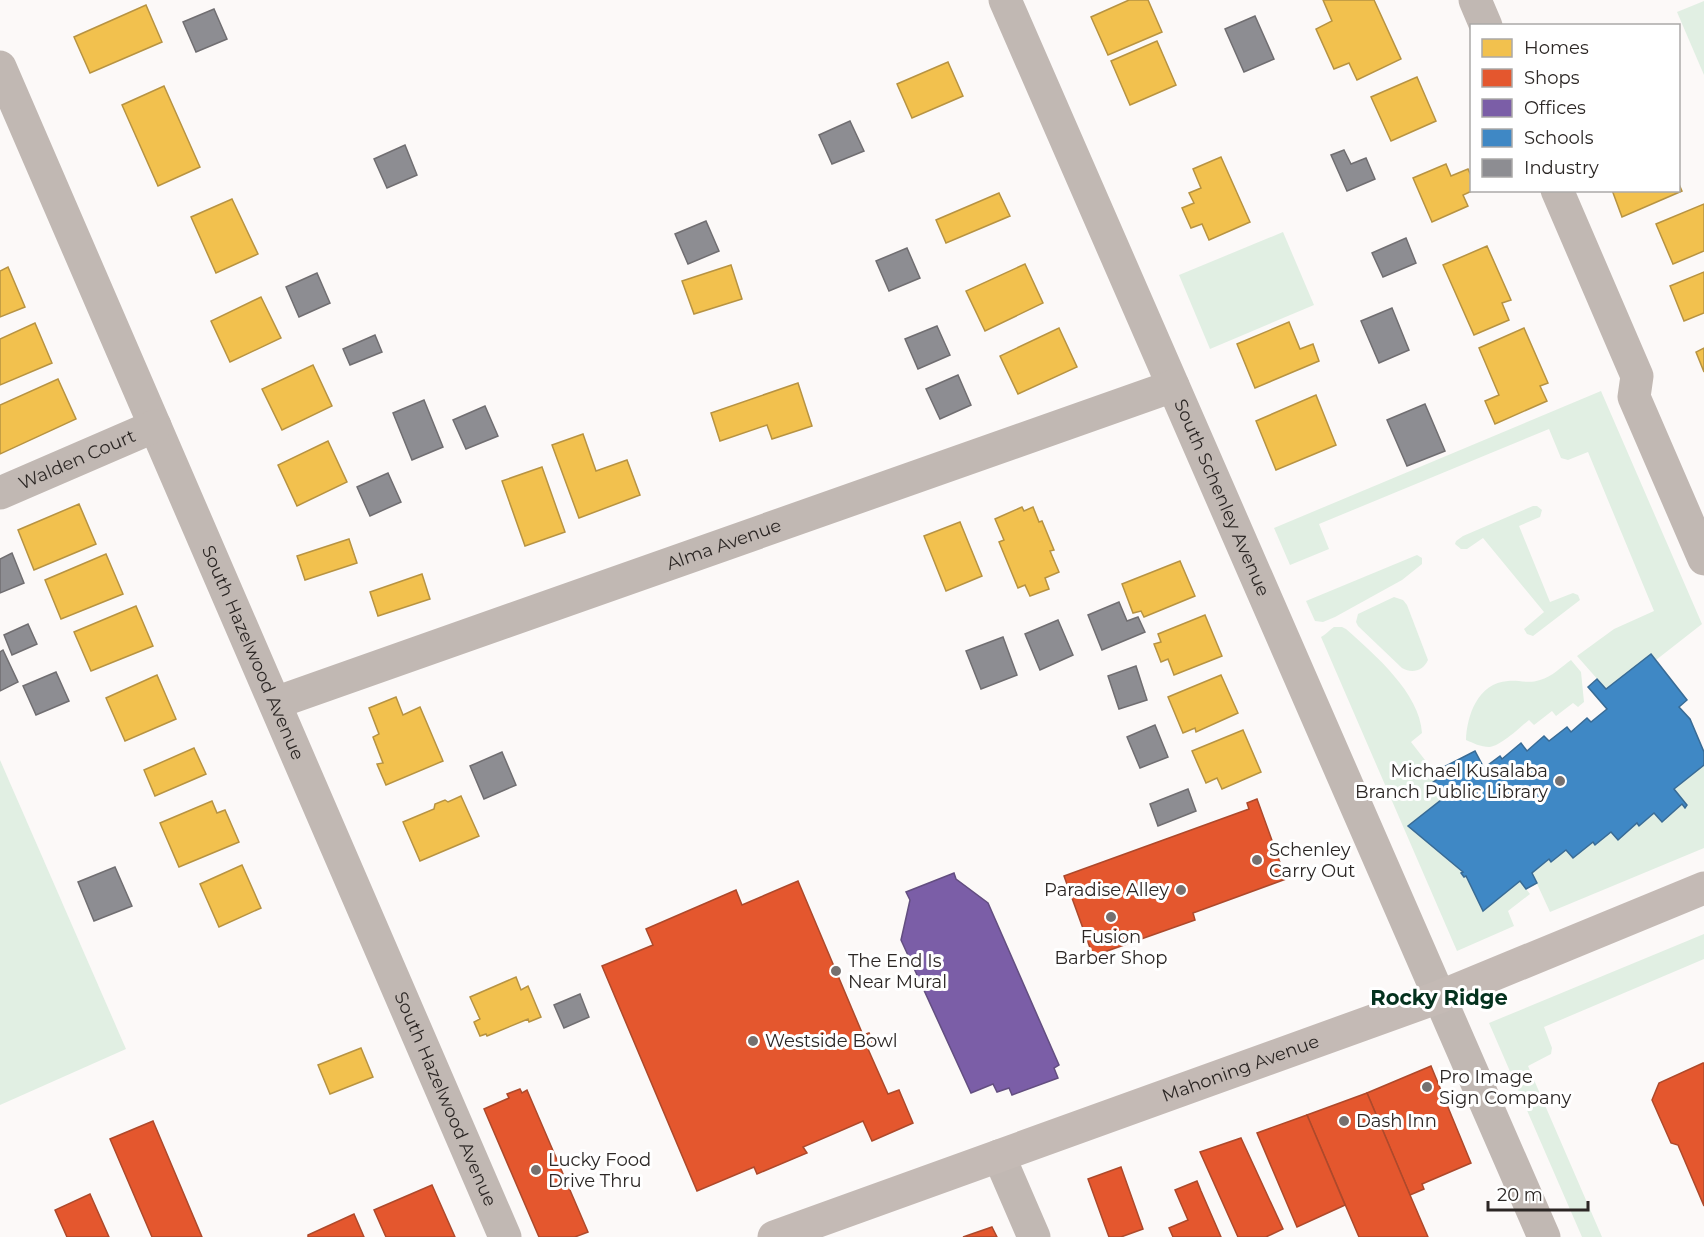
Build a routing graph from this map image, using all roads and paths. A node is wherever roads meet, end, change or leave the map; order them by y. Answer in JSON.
{"nodes":[{"id":1,"x":1005,"y":0,"type":"edge"},
{"id":2,"x":1475,"y":0,"type":"edge"},
{"id":3,"x":1485,"y":24,"type":"edge"},
{"id":4,"x":0,"y":67,"type":"edge"},
{"id":5,"x":1558,"y":192,"type":"edge"},
{"id":6,"x":1173,"y":386,"type":"junction"},
{"id":7,"x":155,"y":426,"type":"junction"},
{"id":8,"x":0,"y":493,"type":"edge"},
{"id":9,"x":1704,"y":559,"type":"edge"},
{"id":10,"x":274,"y":703,"type":"junction"},
{"id":11,"x":1704,"y":888,"type":"edge"},
{"id":12,"x":1439,"y":997,"type":"junction"},
{"id":13,"x":999,"y":1156,"type":"junction"},
{"id":14,"x":505,"y":1237,"type":"edge"},
{"id":15,"x":774,"y":1237,"type":"edge"},
{"id":16,"x":1034,"y":1237,"type":"edge"},
{"id":17,"x":1544,"y":1237,"type":"edge"}],
"edges":[{"from":1,"to":6,"type":"street","name":"South Schenley Avenue"},
{"from":2,"to":3,"type":"street"},
{"from":4,"to":7,"type":"street","name":"South Hazelwood Avenue"},
{"from":5,"to":9,"type":"street"},
{"from":6,"to":10,"type":"street","name":"Alma Avenue"},
{"from":6,"to":12,"type":"street","name":"South Schenley Avenue"},
{"from":7,"to":8,"type":"street","name":"Walden Court"},
{"from":7,"to":10,"type":"street","name":"South Hazelwood Avenue"},
{"from":10,"to":14,"type":"street","name":"South Hazelwood Avenue"},
{"from":11,"to":12,"type":"main road","name":"Mahoning Avenue"},
{"from":12,"to":13,"type":"main road","name":"Mahoning Avenue"},
{"from":12,"to":17,"type":"street","name":"South Schenley Avenue"},
{"from":13,"to":15,"type":"main road","name":"Mahoning Avenue"},
{"from":13,"to":16,"type":"street"}]}
